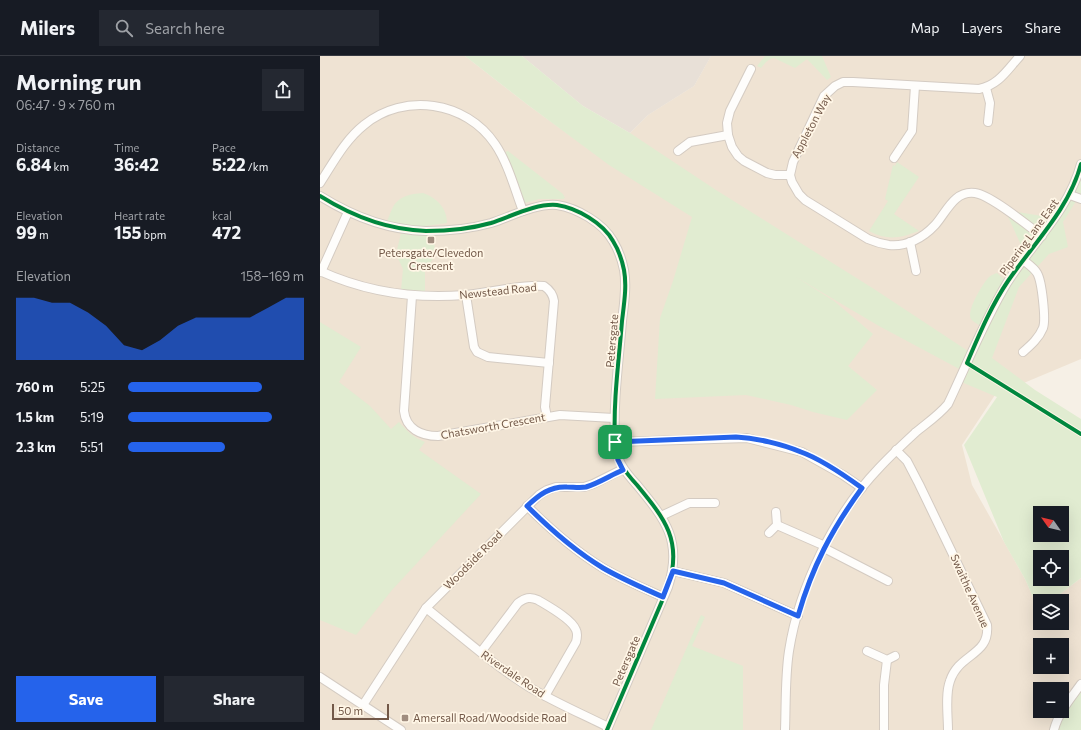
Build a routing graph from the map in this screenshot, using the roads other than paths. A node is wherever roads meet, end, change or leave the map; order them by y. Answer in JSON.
{"nodes":[{"id":1,"x":1020,"y":56,"type":"edge"},
{"id":2,"x":751,"y":69,"type":"dead end"},
{"id":3,"x":915,"y":86,"type":"junction"},
{"id":4,"x":986,"y":88,"type":"junction"},
{"id":5,"x":988,"y":122,"type":"dead end"},
{"id":6,"x":728,"y":134,"type":"junction"},
{"id":7,"x":678,"y":151,"type":"dead end"},
{"id":8,"x":894,"y":158,"type":"dead end"},
{"id":9,"x":1081,"y":164,"type":"edge"},
{"id":10,"x":790,"y":175,"type":"junction"},
{"id":11,"x":320,"y":183,"type":"edge"},
{"id":12,"x":1070,"y":195,"type":"junction"},
{"id":13,"x":320,"y":196,"type":"edge"},
{"id":14,"x":1081,"y":198,"type":"edge"},
{"id":15,"x":523,"y":211,"type":"junction"},
{"id":16,"x":348,"y":212,"type":"junction"},
{"id":17,"x":1042,"y":236,"type":"junction"},
{"id":18,"x":910,"y":242,"type":"junction"},
{"id":19,"x":1023,"y":260,"type":"junction"},
{"id":20,"x":916,"y":271,"type":"dead end"},
{"id":21,"x":320,"y":272,"type":"edge"},
{"id":22,"x":466,"y":295,"type":"junction"},
{"id":23,"x":412,"y":296,"type":"junction"},
{"id":24,"x":1023,"y":352,"type":"dead end"},
{"id":25,"x":549,"y":363,"type":"junction"},
{"id":26,"x":547,"y":417,"type":"junction"},
{"id":27,"x":614,"y":418,"type":"junction"},
{"id":28,"x":615,"y":442,"type":"junction"},
{"id":29,"x":896,"y":450,"type":"junction"},
{"id":30,"x":623,"y":470,"type":"junction"},
{"id":31,"x":862,"y":488,"type":"junction"},
{"id":32,"x":715,"y":503,"type":"dead end"},
{"id":33,"x":527,"y":506,"type":"junction"},
{"id":34,"x":776,"y":512,"type":"dead end"},
{"id":35,"x":661,"y":516,"type":"junction"},
{"id":36,"x":777,"y":525,"type":"junction"},
{"id":37,"x":769,"y":533,"type":"dead end"},
{"id":38,"x":824,"y":547,"type":"junction"},
{"id":39,"x":673,"y":571,"type":"junction"},
{"id":40,"x":888,"y":581,"type":"dead end"},
{"id":41,"x":663,"y":597,"type":"junction"},
{"id":42,"x":426,"y":608,"type":"junction"},
{"id":43,"x":798,"y":616,"type":"junction"},
{"id":44,"x":867,"y":651,"type":"dead end"},
{"id":45,"x":480,"y":652,"type":"junction"},
{"id":46,"x":320,"y":677,"type":"edge"},
{"id":47,"x":1081,"y":684,"type":"edge"},
{"id":48,"x":545,"y":696,"type":"junction"},
{"id":49,"x":363,"y":705,"type":"junction"},
{"id":50,"x":608,"y":728,"type":"edge"},
{"id":51,"x":401,"y":730,"type":"edge"},
{"id":52,"x":785,"y":730,"type":"edge"},
{"id":53,"x":884,"y":730,"type":"edge"},
{"id":54,"x":948,"y":730,"type":"edge"},
{"id":55,"x":1054,"y":730,"type":"edge"}],
"edges":[{"from":1,"to":4,"type":"street"},
{"from":2,"to":6,"type":"street"},
{"from":3,"to":4,"type":"street","name":"Appleton Way"},
{"from":3,"to":8,"type":"street"},
{"from":3,"to":10,"type":"street","name":"Appleton Way"},
{"from":4,"to":5,"type":"street"},
{"from":6,"to":7,"type":"street"},
{"from":6,"to":10,"type":"street"},
{"from":9,"to":12,"type":"street","name":"Pipering Lane East"},
{"from":10,"to":18,"type":"street"},
{"from":11,"to":15,"type":"street"},
{"from":12,"to":14,"type":"street"},
{"from":12,"to":17,"type":"street","name":"Pipering Lane East"},
{"from":13,"to":16,"type":"street","name":"Petersgate"},
{"from":15,"to":16,"type":"street","name":"Petersgate"},
{"from":15,"to":27,"type":"street","name":"Petersgate"},
{"from":16,"to":21,"type":"street","name":"Newstead Road"},
{"from":17,"to":18,"type":"street"},
{"from":17,"to":19,"type":"street","name":"Pipering Lane East"},
{"from":18,"to":20,"type":"street"},
{"from":19,"to":24,"type":"street"},
{"from":19,"to":29,"type":"street","name":"Pipering Lane East"},
{"from":21,"to":23,"type":"street","name":"Newstead Road"},
{"from":22,"to":23,"type":"street","name":"Newstead Road"},
{"from":22,"to":25,"type":"street"},
{"from":22,"to":25,"type":"street","name":"Newstead Road"},
{"from":23,"to":26,"type":"street","name":"Chatsworth Crescent"},
{"from":25,"to":26,"type":"street","name":"Newstead Road"},
{"from":26,"to":27,"type":"street","name":"Chatsworth Crescent"},
{"from":27,"to":28,"type":"street","name":"Petersgate"},
{"from":28,"to":30,"type":"street","name":"Petersgate"},
{"from":28,"to":31,"type":"street"},
{"from":29,"to":31,"type":"street","name":"Pipering Lane East"},
{"from":29,"to":54,"type":"street","name":"Swaithe Avenue"},
{"from":30,"to":33,"type":"street","name":"Woodside Road"},
{"from":30,"to":35,"type":"street","name":"Petersgate"},
{"from":31,"to":38,"type":"street","name":"Pipering Lane East"},
{"from":32,"to":35,"type":"street"},
{"from":33,"to":41,"type":"street"},
{"from":33,"to":42,"type":"street","name":"Woodside Road"},
{"from":34,"to":36,"type":"street"},
{"from":35,"to":39,"type":"street","name":"Petersgate"},
{"from":36,"to":37,"type":"street"},
{"from":36,"to":38,"type":"street"},
{"from":38,"to":40,"type":"street"},
{"from":38,"to":43,"type":"street","name":"Pipering Lane East"},
{"from":39,"to":41,"type":"street","name":"Petersgate"},
{"from":39,"to":43,"type":"street"},
{"from":41,"to":50,"type":"street","name":"Petersgate"},
{"from":42,"to":45,"type":"street","name":"Riverdale Road"},
{"from":42,"to":49,"type":"street","name":"Woodside Road"},
{"from":43,"to":52,"type":"street","name":"Pipering Lane East"},
{"from":44,"to":53,"type":"street"},
{"from":45,"to":48,"type":"street","name":"Riverdale Road"},
{"from":45,"to":48,"type":"street"},
{"from":46,"to":49,"type":"street"},
{"from":47,"to":55,"type":"street"},
{"from":48,"to":50,"type":"street","name":"Riverdale Road"},
{"from":49,"to":51,"type":"street"}]}
